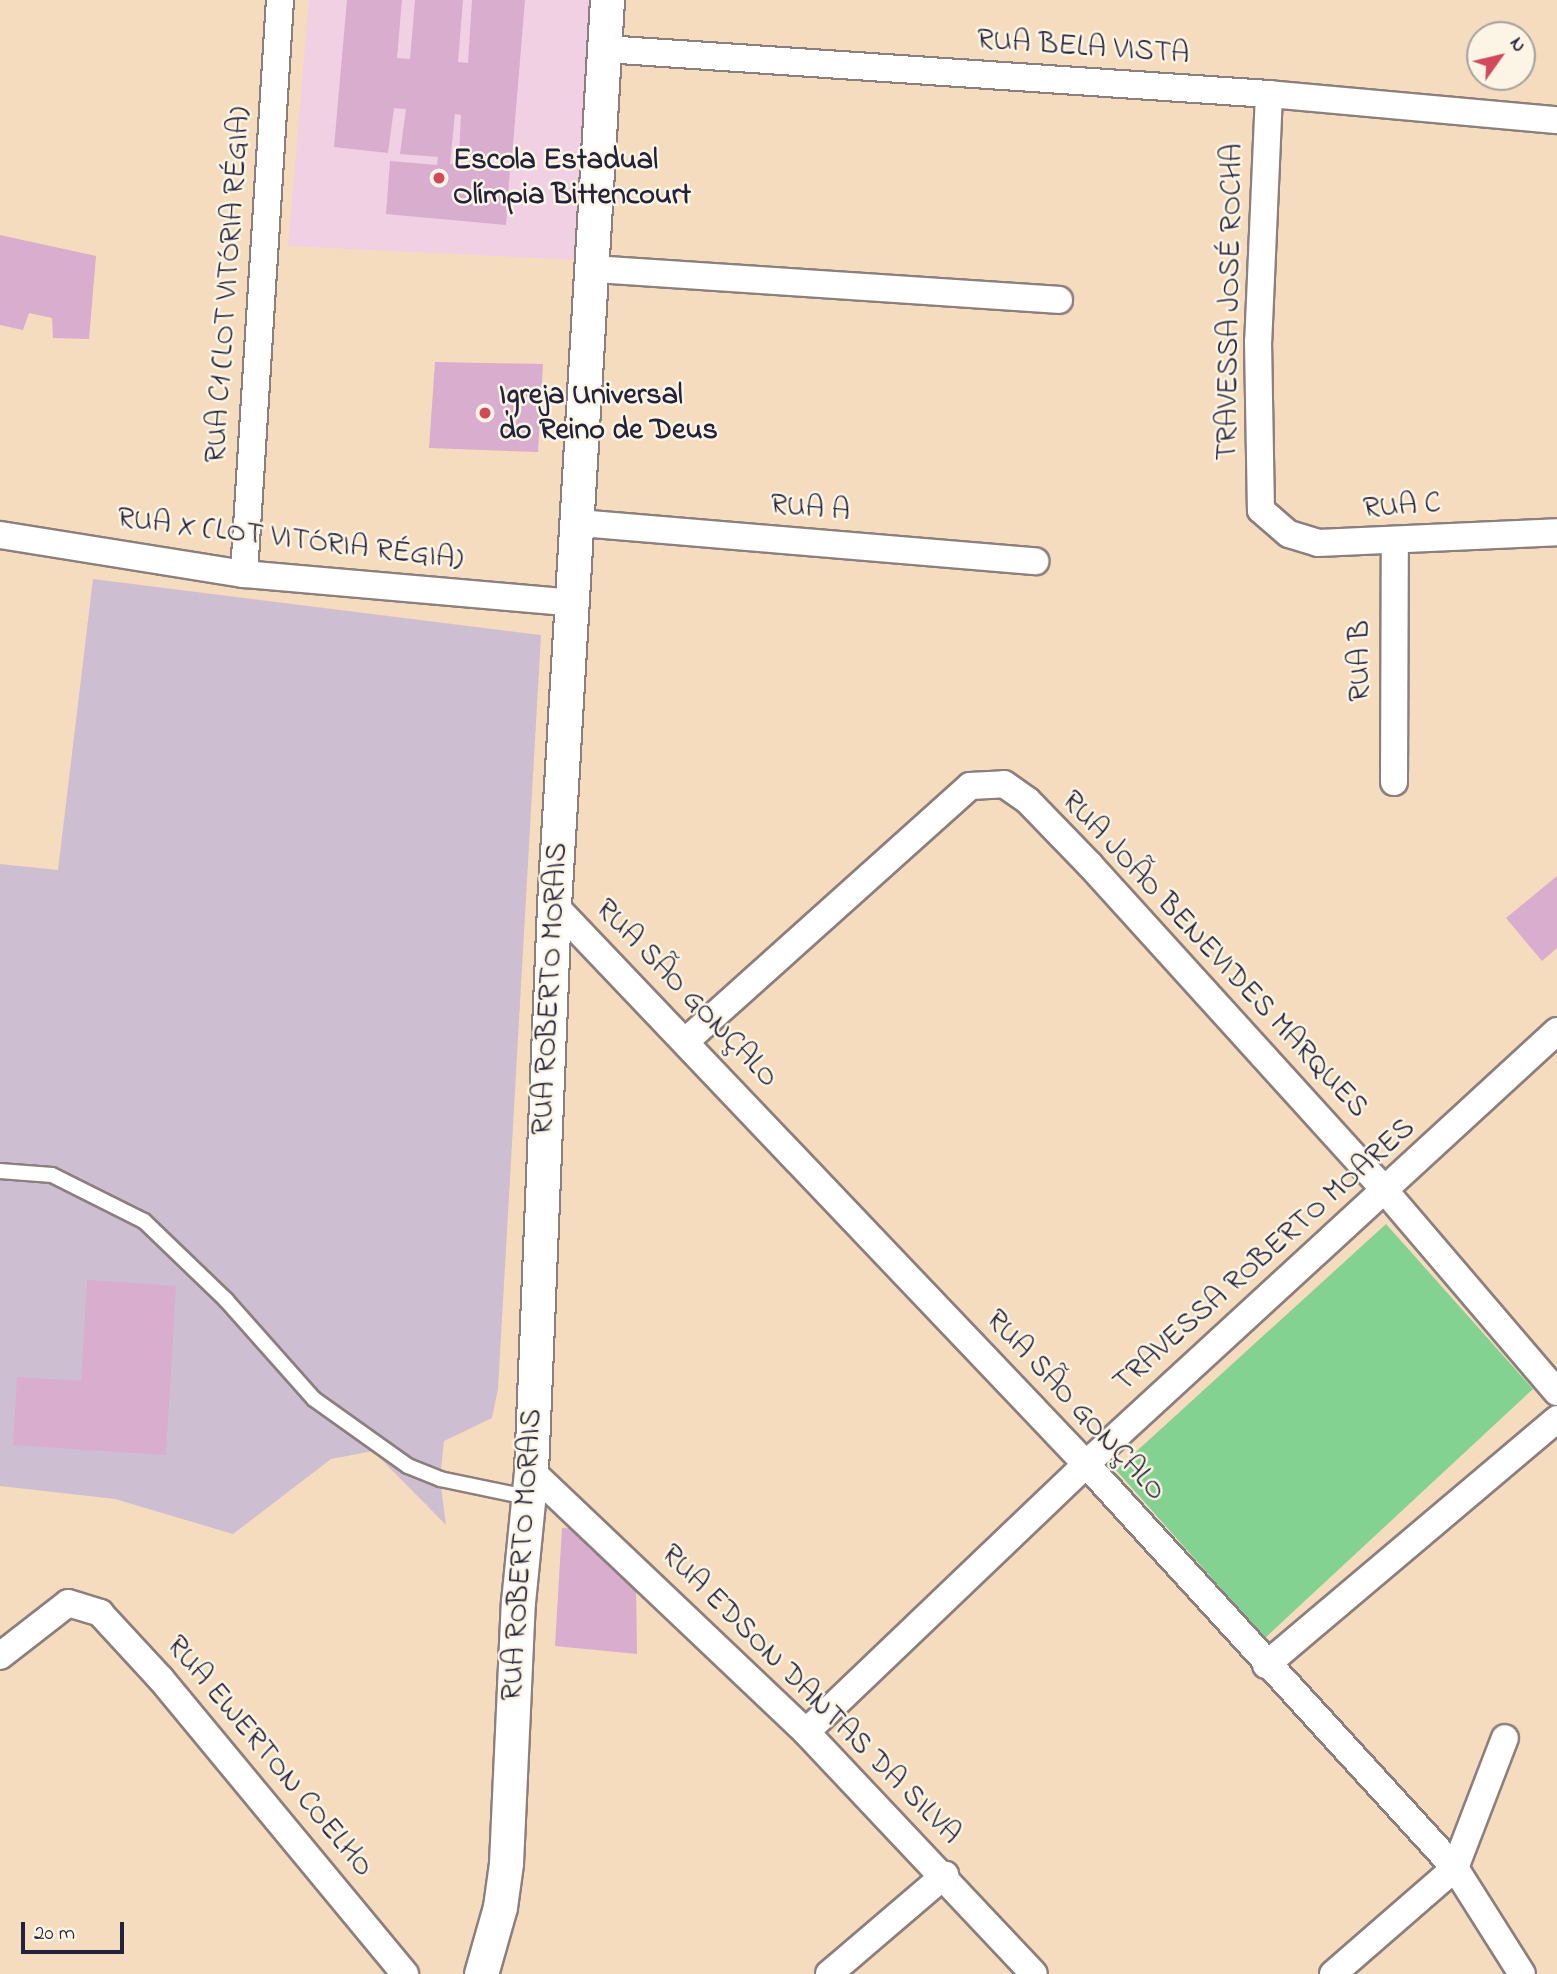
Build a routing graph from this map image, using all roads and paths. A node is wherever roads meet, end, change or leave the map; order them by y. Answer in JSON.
{"nodes":[{"id":1,"x":280,"y":0,"type":"edge"},
{"id":2,"x":607,"y":0,"type":"edge"},
{"id":3,"x":605,"y":49,"type":"junction"},
{"id":4,"x":1269,"y":94,"type":"junction"},
{"id":5,"x":1557,"y":120,"type":"edge"},
{"id":6,"x":594,"y":269,"type":"junction"},
{"id":7,"x":1059,"y":300,"type":"dead end"},
{"id":8,"x":1261,"y":510,"type":"joint"},
{"id":9,"x":579,"y":523,"type":"junction"},
{"id":10,"x":1557,"y":532,"type":"edge"},
{"id":11,"x":0,"y":535,"type":"edge"},
{"id":12,"x":1395,"y":540,"type":"junction"},
{"id":13,"x":1035,"y":561,"type":"dead end"},
{"id":14,"x":243,"y":574,"type":"junction"},
{"id":15,"x":573,"y":603,"type":"junction"},
{"id":16,"x":1394,"y":782,"type":"dead end"},
{"id":17,"x":554,"y":905,"type":"junction"},
{"id":18,"x":1557,"y":1031,"type":"edge"},
{"id":19,"x":687,"y":1040,"type":"junction"},
{"id":20,"x":0,"y":1171,"type":"edge"},
{"id":21,"x":1386,"y":1192,"type":"junction"},
{"id":22,"x":1557,"y":1392,"type":"edge"},
{"id":23,"x":1557,"y":1419,"type":"edge"},
{"id":24,"x":1086,"y":1464,"type":"junction"},
{"id":25,"x":529,"y":1484,"type":"junction"},
{"id":26,"x":0,"y":1656,"type":"edge"},
{"id":27,"x":1266,"y":1665,"type":"junction"},
{"id":28,"x":806,"y":1732,"type":"junction"},
{"id":29,"x":1505,"y":1738,"type":"dead end"},
{"id":30,"x":1455,"y":1868,"type":"junction"},
{"id":31,"x":945,"y":1875,"type":"junction"},
{"id":32,"x":405,"y":1974,"type":"edge"},
{"id":33,"x":481,"y":1974,"type":"edge"},
{"id":34,"x":829,"y":1974,"type":"edge"},
{"id":35,"x":1034,"y":1974,"type":"edge"},
{"id":36,"x":1333,"y":1974,"type":"edge"},
{"id":37,"x":1522,"y":1974,"type":"edge"}],
"edges":[{"from":1,"to":14,"type":"street","name":"RUA C1 (LOT VITÓRIA RÉGIA)"},
{"from":2,"to":3,"type":"street","name":"RUA ROBERTO MORAIS"},
{"from":3,"to":4,"type":"street","name":"RUA BELA VISTA"},
{"from":3,"to":6,"type":"street","name":"RUA ROBERTO MORAIS"},
{"from":4,"to":5,"type":"street","name":"RUA BELA VISTA"},
{"from":4,"to":8,"type":"street","name":"TRAVESSA JOSÉ ROCHA"},
{"from":6,"to":7,"type":"street"},
{"from":6,"to":9,"type":"street","name":"RUA ROBERTO MORAIS"},
{"from":8,"to":12,"type":"street","name":"RUA C"},
{"from":9,"to":13,"type":"street","name":"RUA A"},
{"from":9,"to":15,"type":"street","name":"RUA ROBERTO MORAIS"},
{"from":10,"to":12,"type":"street","name":"RUA C"},
{"from":11,"to":14,"type":"street","name":"RUA X (LOT VITÓRIA RÉGIA)"},
{"from":12,"to":16,"type":"street","name":"RUA B"},
{"from":14,"to":15,"type":"street","name":"RUA X (LOT VITÓRIA RÉGIA)"},
{"from":15,"to":17,"type":"street","name":"RUA ROBERTO MORAIS"},
{"from":17,"to":19,"type":"street","name":"RUA SÃO GONÇALO"},
{"from":17,"to":25,"type":"street","name":"RUA ROBERTO MORAIS"},
{"from":18,"to":21,"type":"street","name":"TRAVESSA ROBERTO MOARES"},
{"from":19,"to":21,"type":"street","name":"RUA JOÃO BENEVIDES MARQUES"},
{"from":19,"to":24,"type":"street","name":"RUA SÃO GONÇALO"},
{"from":20,"to":25,"type":"lane"},
{"from":21,"to":22,"type":"street","name":"RUA JOÃO BENEVIDES MARQUES"},
{"from":21,"to":24,"type":"street","name":"TRAVESSA ROBERTO MOARES"},
{"from":23,"to":27,"type":"street"},
{"from":24,"to":27,"type":"street","name":"RUA SÃO GONÇALO"},
{"from":24,"to":28,"type":"street","name":"TRAVESSA ROBERTO MOARES"},
{"from":25,"to":28,"type":"street","name":"RUA EDSON DANTAS DA SILVA"},
{"from":25,"to":33,"type":"street","name":"RUA ROBERTO MORAIS"},
{"from":26,"to":32,"type":"street","name":"RUA EWERTON COELHO"},
{"from":27,"to":30,"type":"street","name":"RUA SÃO GONÇALO"},
{"from":28,"to":31,"type":"street","name":"RUA EDSON DANTAS DA SILVA"},
{"from":29,"to":30,"type":"street"},
{"from":30,"to":36,"type":"street"},
{"from":30,"to":37,"type":"street","name":"RUA SÃO GONÇALO"},
{"from":31,"to":34,"type":"street"},
{"from":31,"to":35,"type":"street","name":"RUA EDSON DANTAS DA SILVA"}]}
